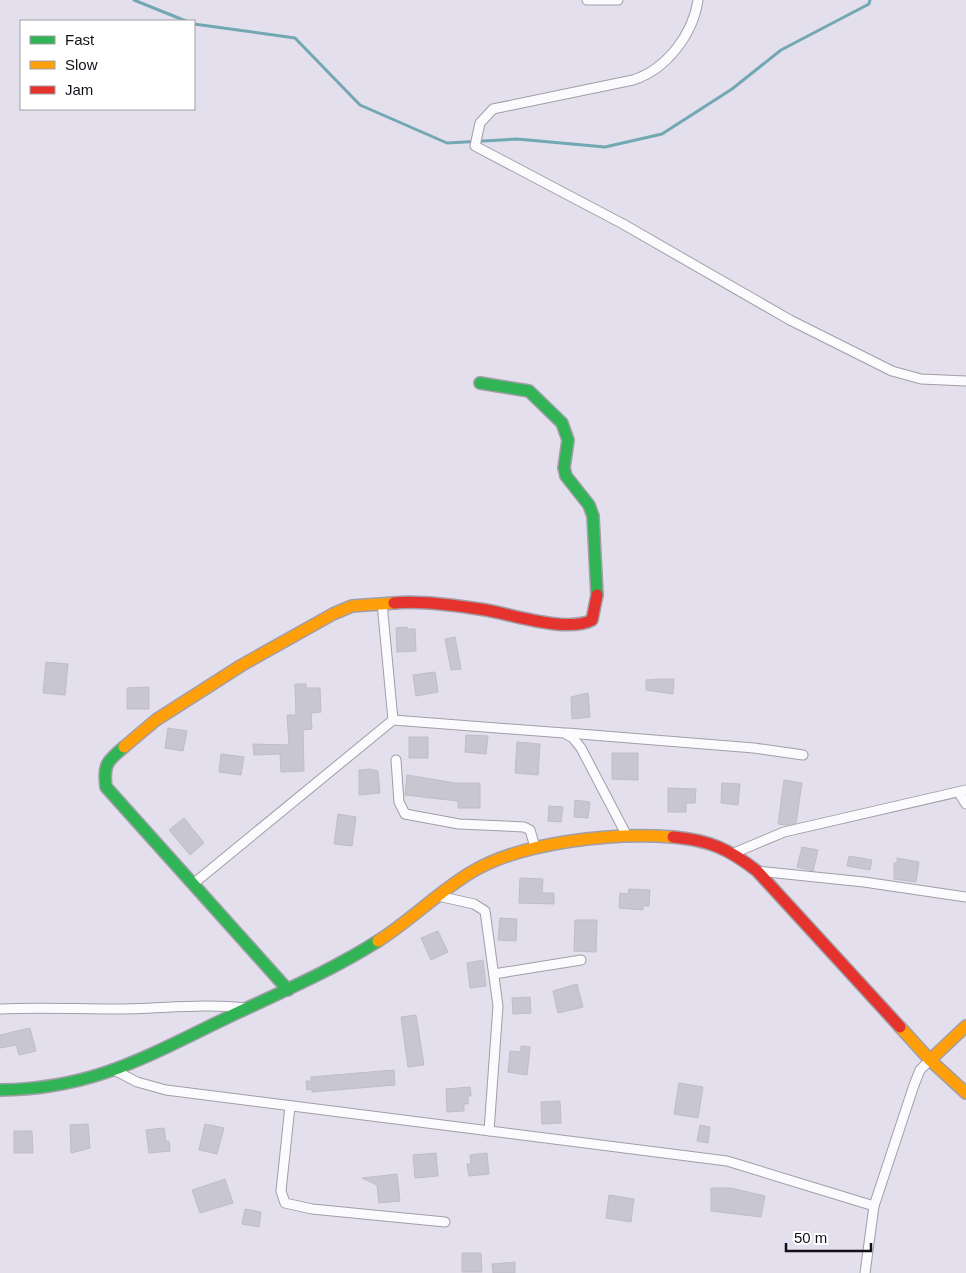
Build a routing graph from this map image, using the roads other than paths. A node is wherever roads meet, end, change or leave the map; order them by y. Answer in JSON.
{"nodes":[{"id":1,"x":587,"y":0,"type":"edge"},
{"id":2,"x":618,"y":0,"type":"edge"},
{"id":3,"x":698,"y":0,"type":"edge"},
{"id":4,"x":966,"y":381,"type":"edge"},
{"id":5,"x":480,"y":382,"type":"dead end"},
{"id":6,"x":382,"y":603,"type":"junction"},
{"id":7,"x":393,"y":720,"type":"junction"},
{"id":8,"x":564,"y":733,"type":"junction"},
{"id":9,"x":803,"y":755,"type":"dead end"},
{"id":10,"x":396,"y":760,"type":"dead end"},
{"id":11,"x":962,"y":791,"type":"edge"},
{"id":12,"x":966,"y":804,"type":"edge"},
{"id":13,"x":627,"y":836,"type":"junction"},
{"id":14,"x":535,"y":847,"type":"junction"},
{"id":15,"x":734,"y":853,"type":"junction"},
{"id":16,"x":757,"y":871,"type":"junction"},
{"id":17,"x":193,"y":884,"type":"junction"},
{"id":18,"x":438,"y":896,"type":"junction"},
{"id":19,"x":966,"y":897,"type":"edge"},
{"id":20,"x":581,"y":960,"type":"dead end"},
{"id":21,"x":494,"y":974,"type":"junction"},
{"id":22,"x":288,"y":990,"type":"junction"},
{"id":23,"x":249,"y":1008,"type":"junction"},
{"id":24,"x":0,"y":1009,"type":"edge"},
{"id":25,"x":966,"y":1026,"type":"edge"},
{"id":26,"x":930,"y":1060,"type":"junction"},
{"id":27,"x":116,"y":1071,"type":"junction"},
{"id":28,"x":0,"y":1090,"type":"edge"},
{"id":29,"x":966,"y":1093,"type":"edge"},
{"id":30,"x":290,"y":1106,"type":"junction"},
{"id":31,"x":489,"y":1131,"type":"junction"},
{"id":32,"x":874,"y":1206,"type":"junction"},
{"id":33,"x":445,"y":1222,"type":"dead end"},
{"id":34,"x":865,"y":1273,"type":"edge"}],
"edges":[{"from":1,"to":2,"type":"street"},
{"from":3,"to":4,"type":"street"},
{"from":5,"to":6,"type":"street"},
{"from":6,"to":7,"type":"street"},
{"from":6,"to":17,"type":"street"},
{"from":7,"to":8,"type":"street"},
{"from":7,"to":17,"type":"street"},
{"from":8,"to":9,"type":"street"},
{"from":8,"to":13,"type":"street"},
{"from":10,"to":14,"type":"street"},
{"from":11,"to":12,"type":"street"},
{"from":11,"to":15,"type":"street"},
{"from":13,"to":14,"type":"street"},
{"from":13,"to":15,"type":"street"},
{"from":14,"to":18,"type":"street"},
{"from":15,"to":16,"type":"street"},
{"from":16,"to":19,"type":"street"},
{"from":16,"to":26,"type":"street"},
{"from":17,"to":22,"type":"street"},
{"from":18,"to":21,"type":"street"},
{"from":18,"to":22,"type":"street"},
{"from":20,"to":21,"type":"street"},
{"from":21,"to":31,"type":"street"},
{"from":22,"to":23,"type":"street"},
{"from":23,"to":24,"type":"street"},
{"from":23,"to":27,"type":"street"},
{"from":25,"to":26,"type":"street"},
{"from":26,"to":29,"type":"street"},
{"from":26,"to":32,"type":"street"},
{"from":27,"to":28,"type":"street"},
{"from":27,"to":30,"type":"street"},
{"from":30,"to":31,"type":"street"},
{"from":30,"to":33,"type":"street"},
{"from":31,"to":32,"type":"street"},
{"from":32,"to":34,"type":"street"}]}
